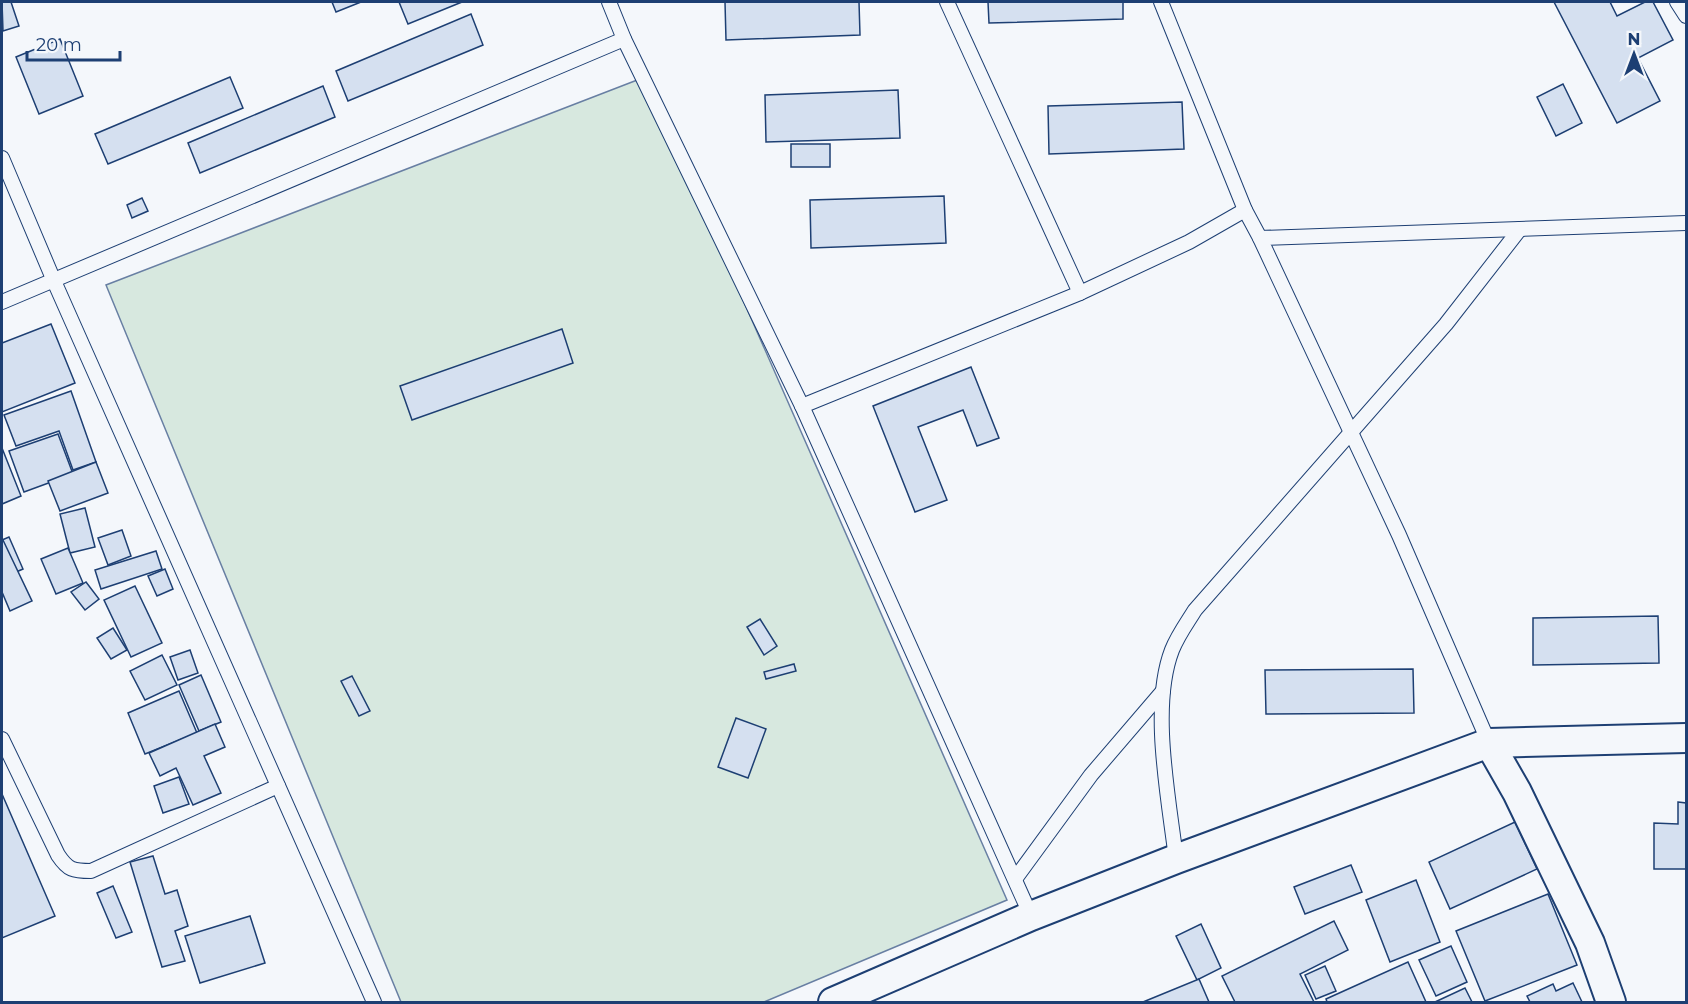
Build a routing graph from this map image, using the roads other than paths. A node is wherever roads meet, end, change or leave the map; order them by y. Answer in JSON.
{"nodes":[{"id":1,"x":609,"y":2,"type":"edge"},
{"id":2,"x":947,"y":2,"type":"edge"},
{"id":3,"x":1161,"y":2,"type":"edge"},
{"id":4,"x":1677,"y":2,"type":"edge"},
{"id":5,"x":1686,"y":16,"type":"edge"},
{"id":6,"x":624,"y":39,"type":"junction"},
{"id":7,"x":2,"y":158,"type":"edge"},
{"id":8,"x":1245,"y":210,"type":"junction"},
{"id":9,"x":1686,"y":223,"type":"edge"},
{"id":10,"x":1520,"y":229,"type":"junction"},
{"id":11,"x":1260,"y":238,"type":"junction"},
{"id":12,"x":54,"y":281,"type":"junction"},
{"id":13,"x":1080,"y":293,"type":"junction"},
{"id":14,"x":2,"y":302,"type":"edge"},
{"id":15,"x":802,"y":406,"type":"junction"},
{"id":16,"x":1351,"y":432,"type":"junction"},
{"id":17,"x":1163,"y":691,"type":"junction"},
{"id":18,"x":1686,"y":738,"type":"edge"},
{"id":19,"x":2,"y":739,"type":"edge"},
{"id":20,"x":1489,"y":743,"type":"junction"},
{"id":21,"x":278,"y":786,"type":"junction"},
{"id":22,"x":1176,"y":859,"type":"junction"},
{"id":23,"x":1015,"y":879,"type":"junction"},
{"id":24,"x":1031,"y":916,"type":"junction"},
{"id":25,"x":374,"y":1002,"type":"edge"},
{"id":26,"x":833,"y":1002,"type":"edge"},
{"id":27,"x":1611,"y":1002,"type":"edge"}],
"edges":[{"from":1,"to":6,"type":"lane"},
{"from":2,"to":13,"type":"lane"},
{"from":3,"to":8,"type":"lane"},
{"from":4,"to":5,"type":"lane"},
{"from":6,"to":12,"type":"lane"},
{"from":6,"to":15,"type":"lane"},
{"from":7,"to":12,"type":"lane"},
{"from":8,"to":11,"type":"lane"},
{"from":8,"to":13,"type":"lane"},
{"from":9,"to":10,"type":"lane"},
{"from":10,"to":11,"type":"lane"},
{"from":10,"to":16,"type":"lane"},
{"from":11,"to":16,"type":"lane"},
{"from":12,"to":14,"type":"lane"},
{"from":12,"to":21,"type":"lane"},
{"from":13,"to":15,"type":"lane"},
{"from":15,"to":23,"type":"lane"},
{"from":16,"to":17,"type":"lane"},
{"from":16,"to":20,"type":"lane"},
{"from":17,"to":22,"type":"lane"},
{"from":17,"to":23,"type":"lane"},
{"from":18,"to":20,"type":"street"},
{"from":19,"to":21,"type":"lane"},
{"from":20,"to":22,"type":"street"},
{"from":20,"to":27,"type":"street"},
{"from":21,"to":25,"type":"lane"},
{"from":22,"to":24,"type":"street"},
{"from":23,"to":24,"type":"lane"},
{"from":24,"to":26,"type":"street"}]}
